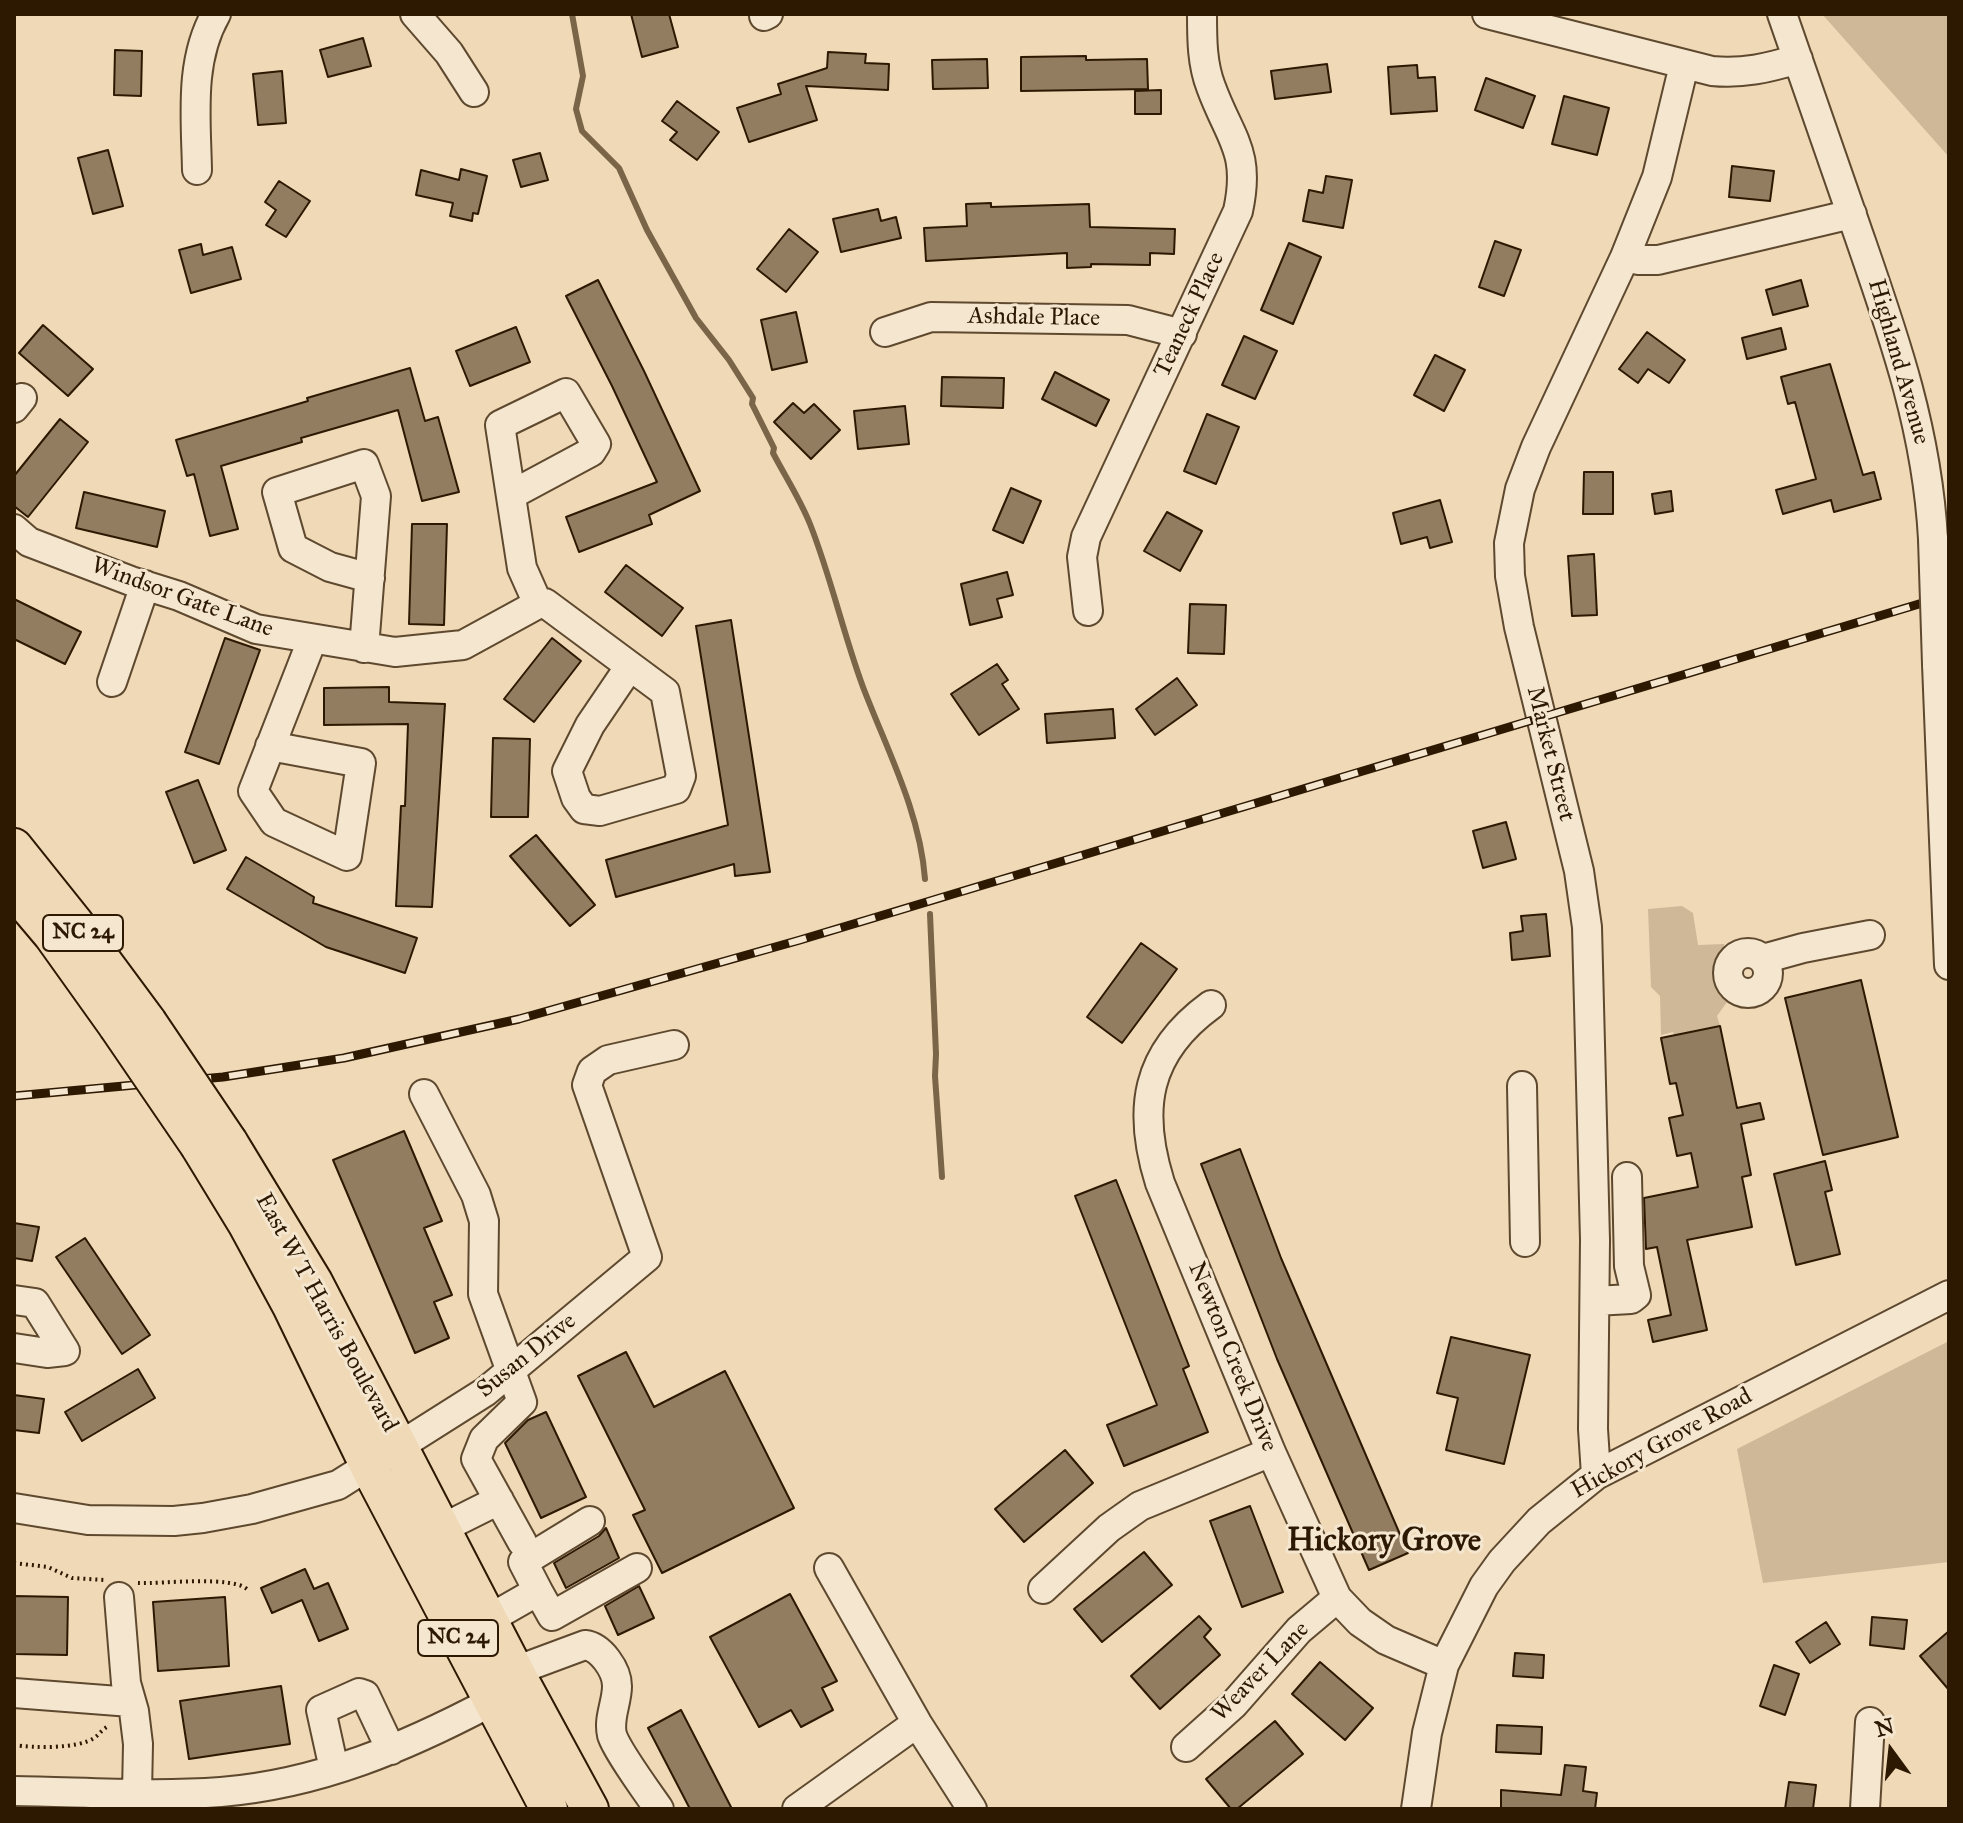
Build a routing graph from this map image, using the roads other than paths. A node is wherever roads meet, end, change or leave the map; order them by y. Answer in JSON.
{"nodes":[{"id":1,"x":216,"y":14,"type":"edge"},
{"id":2,"x":415,"y":14,"type":"edge"},
{"id":3,"x":1202,"y":14,"type":"edge"},
{"id":4,"x":1487,"y":14,"type":"edge"},
{"id":5,"x":1782,"y":14,"type":"edge"},
{"id":6,"x":1798,"y":59,"type":"junction"},
{"id":7,"x":1684,"y":65,"type":"junction"},
{"id":8,"x":474,"y":92,"type":"dead end"},
{"id":9,"x":197,"y":170,"type":"dead end"},
{"id":10,"x":1852,"y":214,"type":"junction"},
{"id":11,"x":1625,"y":257,"type":"junction"},
{"id":12,"x":885,"y":332,"type":"dead end"},
{"id":13,"x":1182,"y":334,"type":"junction"},
{"id":14,"x":511,"y":495,"type":"dead end"},
{"id":15,"x":14,"y":529,"type":"edge"},
{"id":16,"x":370,"y":578,"type":"dead end"},
{"id":17,"x":145,"y":585,"type":"junction"},
{"id":18,"x":538,"y":604,"type":"junction"},
{"id":19,"x":1088,"y":611,"type":"dead end"},
{"id":20,"x":312,"y":640,"type":"junction"},
{"id":21,"x":364,"y":648,"type":"junction"},
{"id":22,"x":630,"y":666,"type":"junction"},
{"id":23,"x":112,"y":682,"type":"dead end"},
{"id":24,"x":270,"y":746,"type":"junction"},
{"id":25,"x":14,"y":847,"type":"edge"},
{"id":26,"x":14,"y":890,"type":"edge"},
{"id":27,"x":1870,"y":935,"type":"dead end"},
{"id":28,"x":1763,"y":959,"type":"dead end"},
{"id":29,"x":1949,"y":965,"type":"edge"},
{"id":30,"x":1211,"y":1005,"type":"dead end"},
{"id":31,"x":133,"y":1024,"type":"junction"},
{"id":32,"x":674,"y":1045,"type":"dead end"},
{"id":33,"x":1522,"y":1086,"type":"dead end"},
{"id":34,"x":424,"y":1094,"type":"dead end"},
{"id":35,"x":214,"y":1144,"type":"junction"},
{"id":36,"x":1627,"y":1177,"type":"dead end"},
{"id":37,"x":1525,"y":1242,"type":"dead end"},
{"id":38,"x":1949,"y":1295,"type":"edge"},
{"id":39,"x":14,"y":1300,"type":"edge"},
{"id":40,"x":1595,"y":1301,"type":"junction"},
{"id":41,"x":14,"y":1348,"type":"edge"},
{"id":42,"x":513,"y":1371,"type":"junction"},
{"id":43,"x":400,"y":1446,"type":"junction"},
{"id":44,"x":1271,"y":1452,"type":"junction"},
{"id":45,"x":369,"y":1467,"type":"junction"},
{"id":46,"x":1596,"y":1475,"type":"junction"},
{"id":47,"x":499,"y":1500,"type":"junction"},
{"id":48,"x":14,"y":1508,"type":"edge"},
{"id":49,"x":590,"y":1521,"type":"dead end"},
{"id":50,"x":443,"y":1528,"type":"junction"},
{"id":51,"x":522,"y":1542,"type":"dead end"},
{"id":52,"x":637,"y":1568,"type":"dead end"},
{"id":53,"x":829,"y":1568,"type":"dead end"},
{"id":54,"x":1043,"y":1589,"type":"dead end"},
{"id":55,"x":538,"y":1591,"type":"junction"},
{"id":56,"x":119,"y":1597,"type":"dead end"},
{"id":57,"x":1337,"y":1598,"type":"junction"},
{"id":58,"x":489,"y":1619,"type":"junction"},
{"id":59,"x":1444,"y":1665,"type":"junction"},
{"id":60,"x":515,"y":1671,"type":"junction"},
{"id":61,"x":14,"y":1693,"type":"edge"},
{"id":62,"x":131,"y":1702,"type":"junction"},
{"id":63,"x":491,"y":1702,"type":"junction"},
{"id":64,"x":1870,"y":1722,"type":"dead end"},
{"id":65,"x":917,"y":1723,"type":"junction"},
{"id":66,"x":1186,"y":1747,"type":"dead end"},
{"id":67,"x":391,"y":1750,"type":"junction"},
{"id":68,"x":334,"y":1769,"type":"junction"},
{"id":69,"x":14,"y":1791,"type":"edge"},
{"id":70,"x":137,"y":1793,"type":"junction"},
{"id":71,"x":542,"y":1806,"type":"edge"},
{"id":72,"x":590,"y":1809,"type":"edge"},
{"id":73,"x":659,"y":1809,"type":"edge"},
{"id":74,"x":797,"y":1809,"type":"edge"},
{"id":75,"x":972,"y":1809,"type":"edge"},
{"id":76,"x":1416,"y":1809,"type":"edge"},
{"id":77,"x":1865,"y":1809,"type":"edge"}],
"edges":[{"from":1,"to":9,"type":"street"},
{"from":2,"to":8,"type":"street"},
{"from":3,"to":13,"type":"street","name":"Teaneck Place"},
{"from":4,"to":7,"type":"street"},
{"from":5,"to":6,"type":"street","name":"Highland Avenue"},
{"from":6,"to":7,"type":"street"},
{"from":6,"to":10,"type":"street","name":"Highland Avenue"},
{"from":7,"to":11,"type":"street","name":"Market Street"},
{"from":10,"to":11,"type":"street"},
{"from":10,"to":29,"type":"street","name":"Highland Avenue","bridge":true},
{"from":11,"to":40,"type":"street","name":"Market Street"},
{"from":12,"to":13,"type":"street","name":"Ashdale Place"},
{"from":13,"to":19,"type":"street","name":"Teaneck Place"},
{"from":14,"to":18,"type":"street"},
{"from":15,"to":17,"type":"street","name":"Windsor Gate Lane"},
{"from":16,"to":21,"type":"street"},
{"from":17,"to":20,"type":"street","name":"Windsor Gate Lane"},
{"from":17,"to":23,"type":"street"},
{"from":18,"to":21,"type":"street","name":"Windsor Gate Lane"},
{"from":18,"to":22,"type":"street"},
{"from":20,"to":21,"type":"street","name":"Windsor Gate Lane"},
{"from":20,"to":24,"type":"street"},
{"from":22,"to":22,"type":"street"},
{"from":24,"to":24,"type":"street"},
{"from":25,"to":31,"type":"main road","name":"East W T Harris Boulevard","number":"NC 24"},
{"from":26,"to":31,"type":"main road","name":"East W T Harris Boulevard","number":"NC 24"},
{"from":27,"to":28,"type":"street"},
{"from":30,"to":44,"type":"street","name":"Newton Creek Drive"},
{"from":31,"to":35,"type":"main road","name":"East W T Harris Boulevard","number":"NC 24","bridge":true},
{"from":32,"to":42,"type":"street","name":"Susan Drive"},
{"from":33,"to":37,"type":"street"},
{"from":34,"to":42,"type":"street"},
{"from":35,"to":43,"type":"main road","name":"East W T Harris Boulevard","number":"NC 24"},
{"from":35,"to":45,"type":"main road","name":"East W T Harris Boulevard","number":"NC 24"},
{"from":36,"to":40,"type":"street"},
{"from":38,"to":46,"type":"street","name":"Hickory Grove Road"},
{"from":39,"to":41,"type":"street"},
{"from":40,"to":46,"type":"street","name":"Market Street"},
{"from":42,"to":43,"type":"street","name":"Susan Drive"},
{"from":42,"to":47,"type":"street"},
{"from":43,"to":45,"type":"street","name":"Susan Drive"},
{"from":43,"to":50,"type":"main road","name":"East W T Harris Boulevard","number":"NC 24"},
{"from":44,"to":54,"type":"street"},
{"from":44,"to":57,"type":"street","name":"Newton Creek Drive"},
{"from":45,"to":48,"type":"street","name":"Susan Drive"},
{"from":45,"to":63,"type":"main road","name":"East W T Harris Boulevard","number":"NC 24"},
{"from":46,"to":59,"type":"street","name":"Hickory Grove Road"},
{"from":47,"to":50,"type":"street"},
{"from":47,"to":51,"type":"street"},
{"from":49,"to":55,"type":"street"},
{"from":50,"to":58,"type":"main road","name":"East W T Harris Boulevard","number":"NC 24"},
{"from":52,"to":55,"type":"street"},
{"from":53,"to":65,"type":"street"},
{"from":55,"to":58,"type":"street"},
{"from":56,"to":62,"type":"street"},
{"from":57,"to":59,"type":"street","name":"Newton Creek Drive"},
{"from":57,"to":66,"type":"street","name":"Weaver Lane"},
{"from":58,"to":60,"type":"main road","name":"East W T Harris Boulevard","number":"NC 24"},
{"from":59,"to":76,"type":"street","name":"Hickory Grove Road"},
{"from":60,"to":72,"type":"main road","name":"East W T Harris Boulevard","number":"NC 24"},
{"from":60,"to":73,"type":"street"},
{"from":61,"to":62,"type":"street"},
{"from":62,"to":70,"type":"street"},
{"from":63,"to":67,"type":"street"},
{"from":63,"to":71,"type":"main road","name":"East W T Harris Boulevard","number":"NC 24"},
{"from":64,"to":77,"type":"street"},
{"from":65,"to":74,"type":"street"},
{"from":65,"to":75,"type":"street"},
{"from":67,"to":68,"type":"street"},
{"from":67,"to":68,"type":"street"},
{"from":68,"to":70,"type":"street"},
{"from":69,"to":70,"type":"street"}]}
